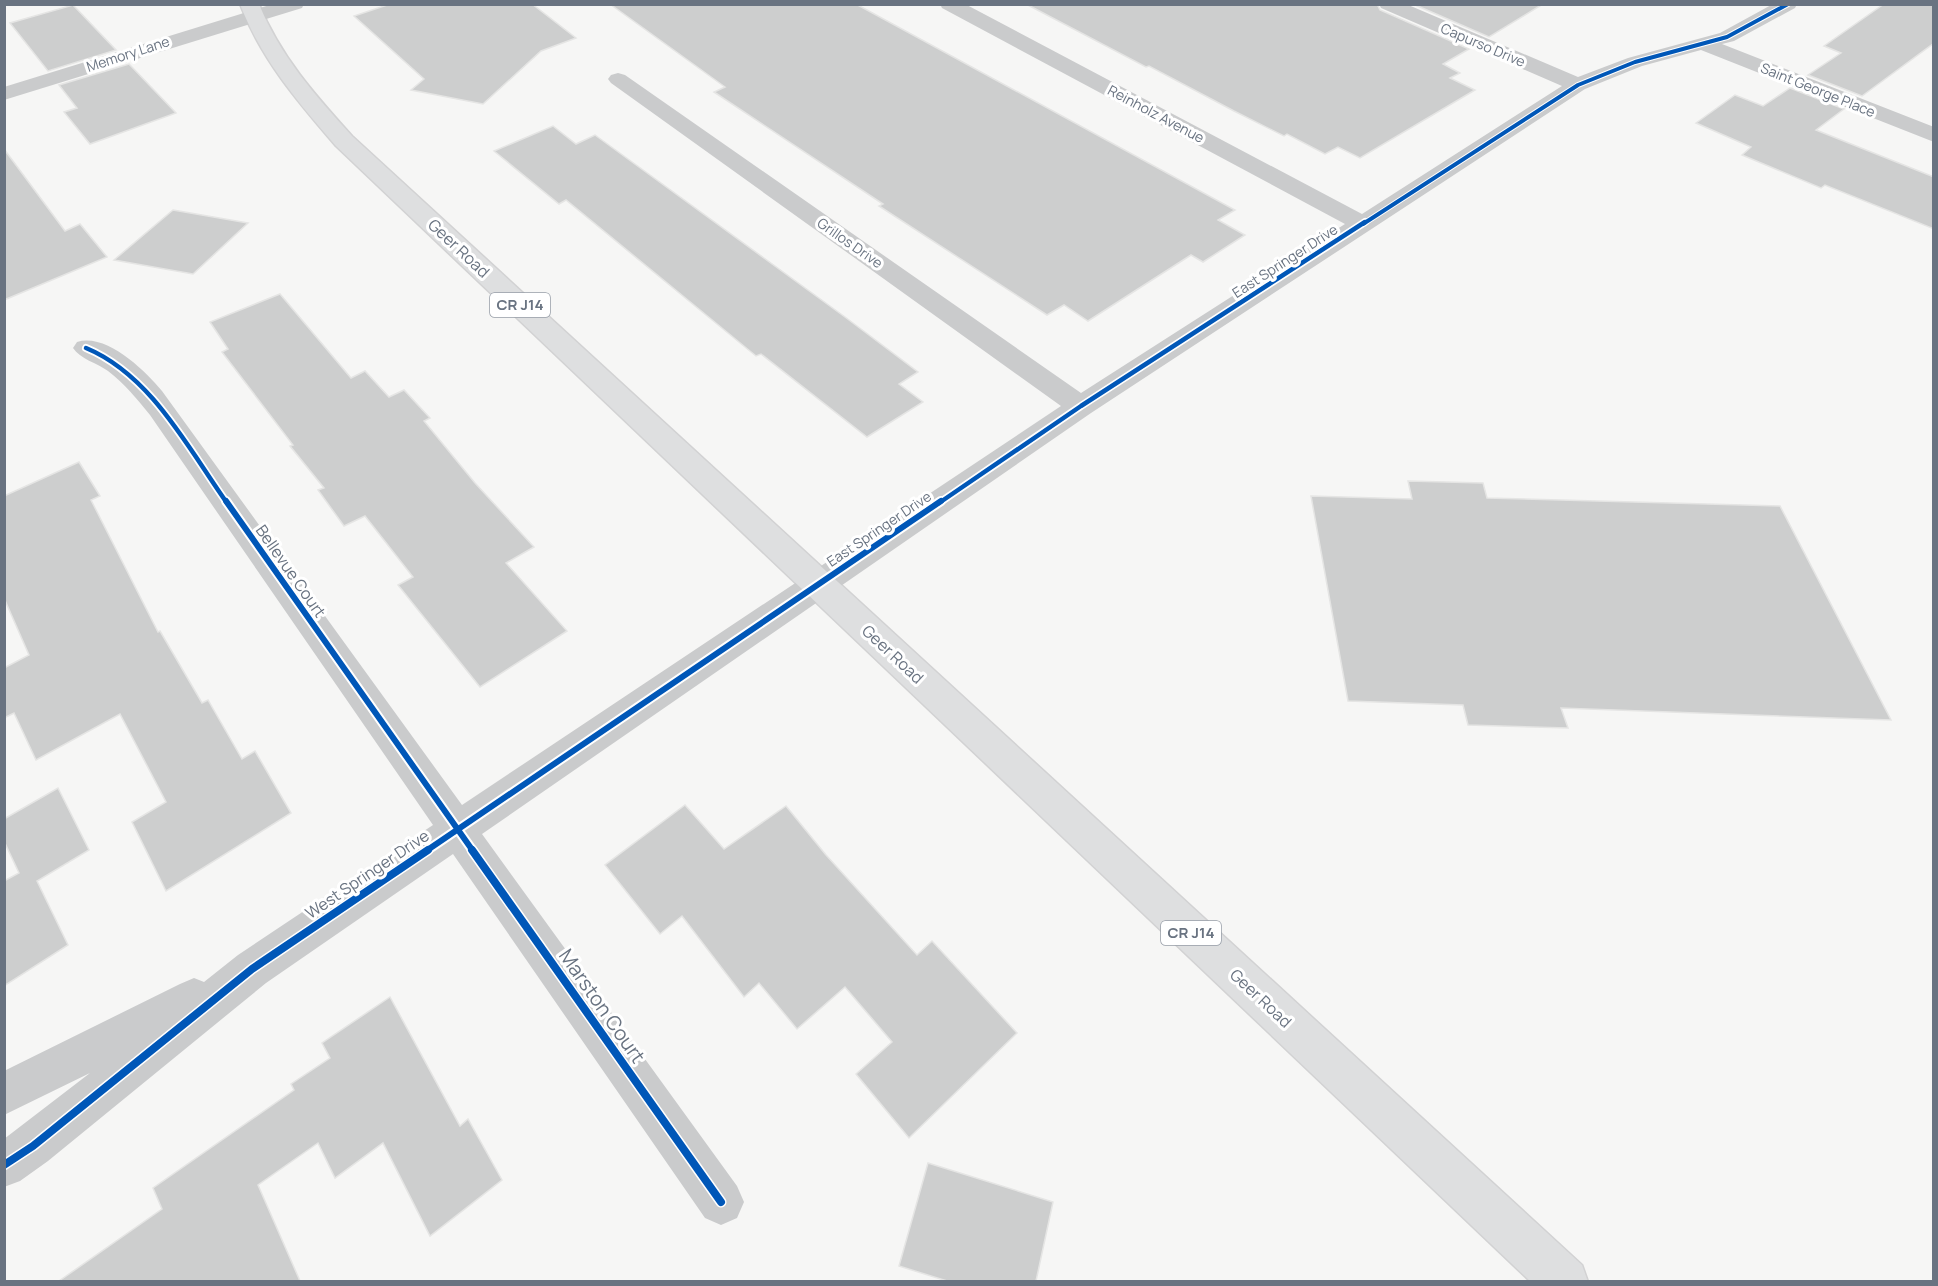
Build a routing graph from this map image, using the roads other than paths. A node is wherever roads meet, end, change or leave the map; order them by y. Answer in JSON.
{"nodes":[{"id":1,"x":295,"y":4,"type":"edge"},
{"id":2,"x":949,"y":4,"type":"edge"},
{"id":3,"x":1388,"y":4,"type":"edge"},
{"id":4,"x":1788,"y":4,"type":"edge"},
{"id":5,"x":251,"y":10,"type":"edge"},
{"id":6,"x":1703,"y":44,"type":"junction"},
{"id":7,"x":618,"y":78,"type":"dead end"},
{"id":8,"x":1578,"y":85,"type":"junction"},
{"id":9,"x":4,"y":94,"type":"edge"},
{"id":10,"x":1934,"y":135,"type":"edge"},
{"id":11,"x":1363,"y":224,"type":"junction"},
{"id":12,"x":86,"y":348,"type":"dead end"},
{"id":13,"x":1082,"y":406,"type":"junction"},
{"id":14,"x":818,"y":584,"type":"junction"},
{"id":15,"x":456,"y":829,"type":"junction"},
{"id":16,"x":252,"y":969,"type":"junction"},
{"id":17,"x":4,"y":1095,"type":"edge"},
{"id":18,"x":4,"y":1165,"type":"edge"},
{"id":19,"x":721,"y":1202,"type":"dead end"},
{"id":20,"x":1565,"y":1281,"type":"edge"}],
"edges":[{"from":1,"to":5,"type":"street","name":"Memory Lane"},
{"from":2,"to":11,"type":"street","name":"Reinholz Avenue"},
{"from":3,"to":8,"type":"street","name":"Capurso Drive"},
{"from":4,"to":6,"type":"street","name":"East Springer Drive"},
{"from":5,"to":9,"type":"street","name":"Memory Lane"},
{"from":5,"to":14,"type":"main road","name":"Geer Road","number":"CR J14"},
{"from":6,"to":8,"type":"street","name":"East Springer Drive"},
{"from":6,"to":10,"type":"street","name":"Saint George Place"},
{"from":7,"to":13,"type":"street","name":"Grillos Drive"},
{"from":8,"to":11,"type":"street","name":"East Springer Drive"},
{"from":11,"to":13,"type":"street","name":"East Springer Drive"},
{"from":12,"to":15,"type":"street","name":"Bellevue Court"},
{"from":13,"to":14,"type":"street","name":"East Springer Drive"},
{"from":14,"to":15,"type":"street","name":"West Springer Drive"},
{"from":14,"to":20,"type":"main road","name":"Geer Road","number":"CR J14"},
{"from":15,"to":16,"type":"street","name":"West Springer Drive"},
{"from":15,"to":19,"type":"street","name":"Marston Court"},
{"from":16,"to":17,"type":"street","name":"West Springer Drive"},
{"from":16,"to":18,"type":"street","name":"West Springer Drive"}]}
